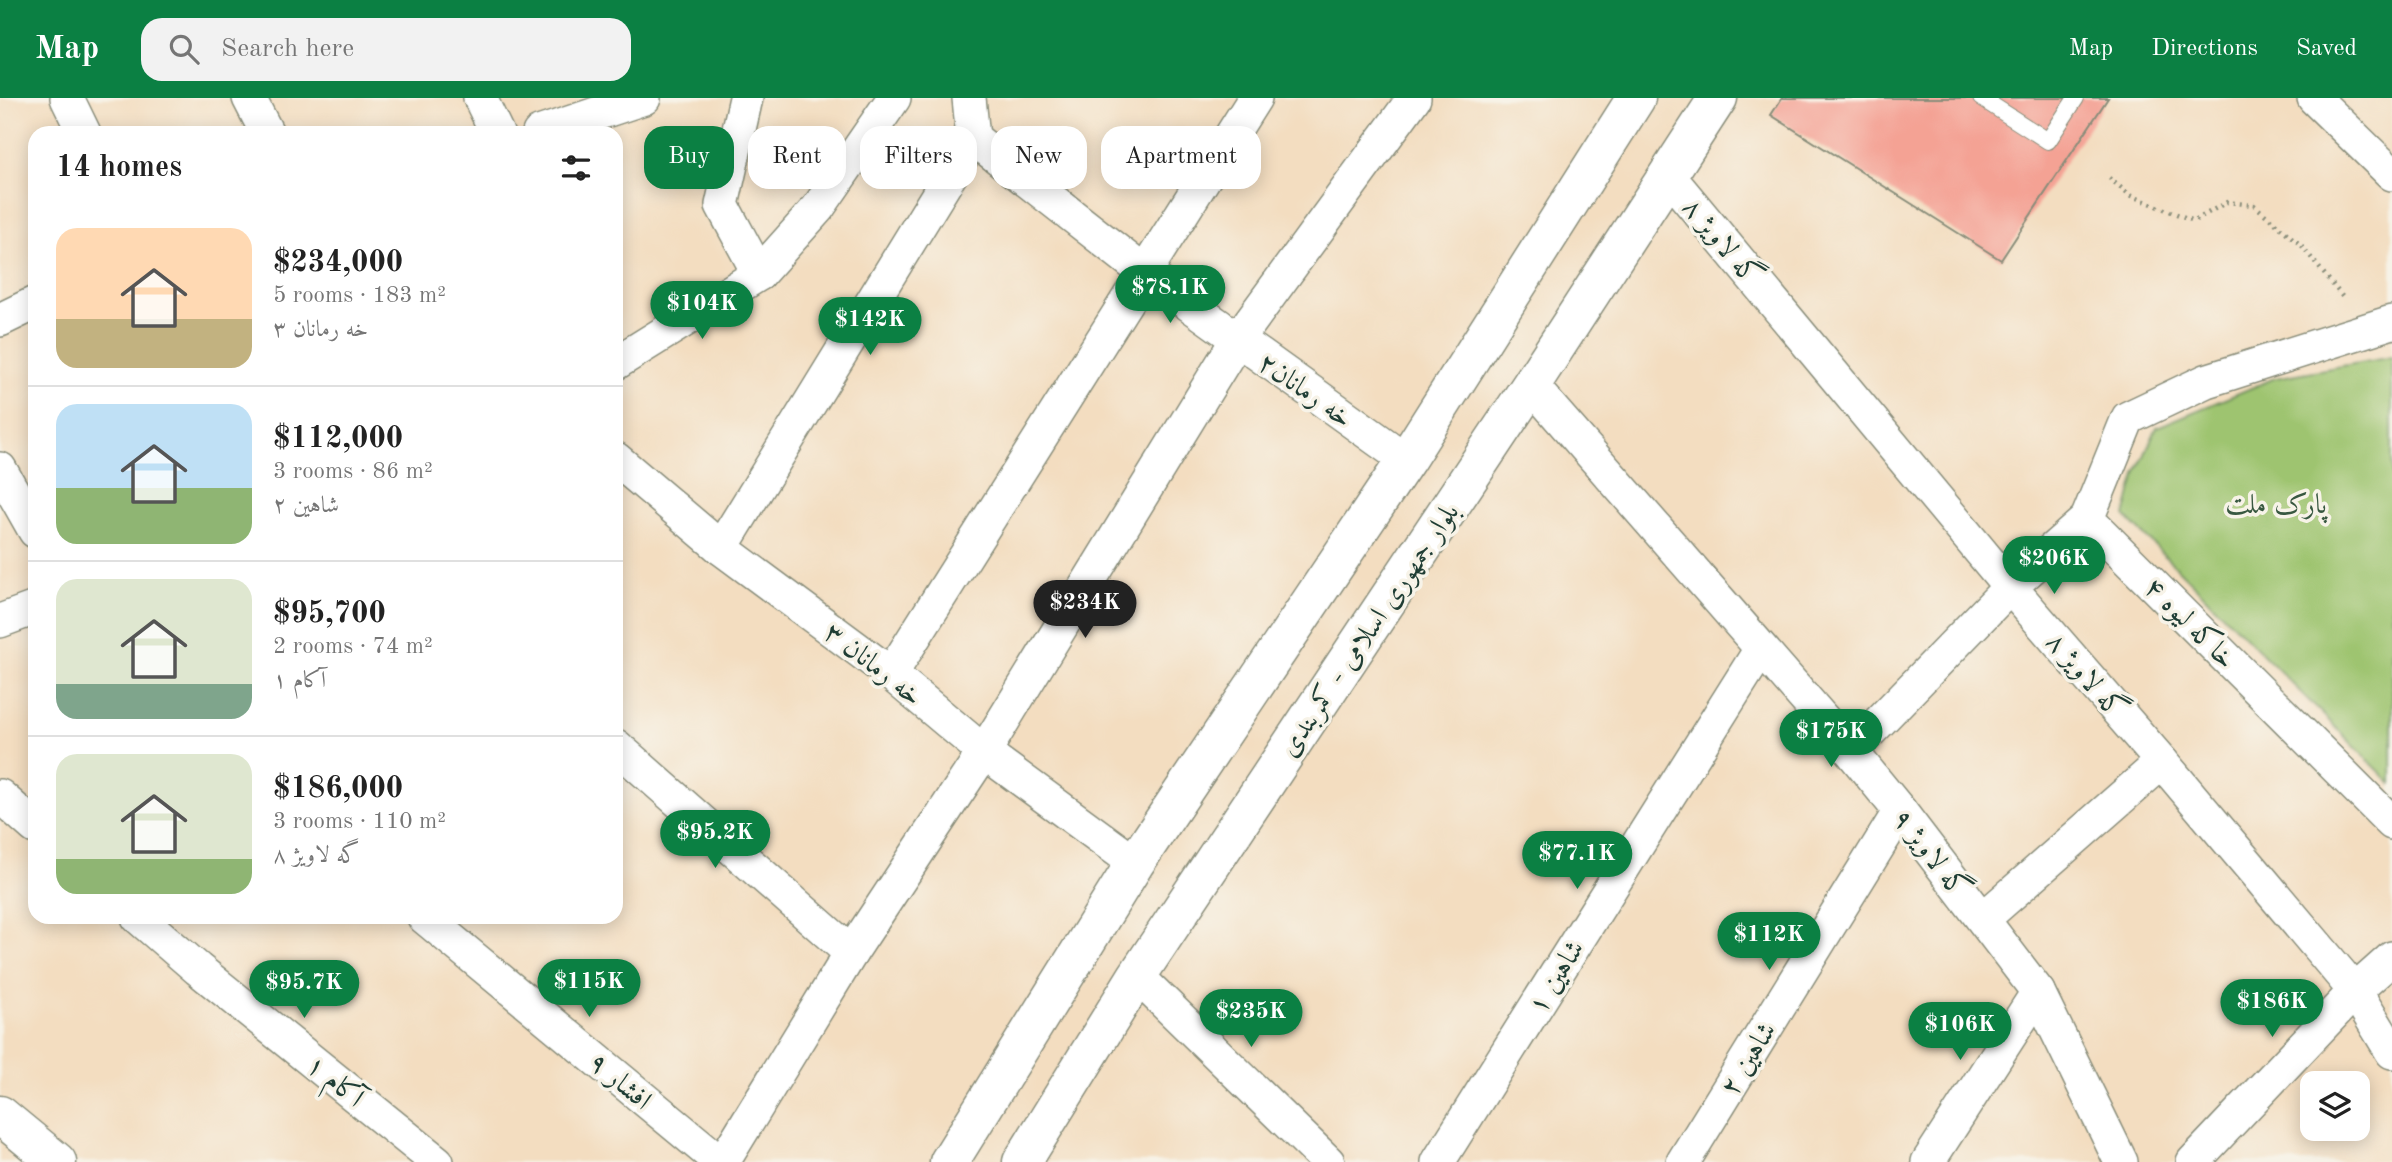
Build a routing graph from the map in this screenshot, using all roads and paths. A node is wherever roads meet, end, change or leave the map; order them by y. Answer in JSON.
{"nodes":[{"id":1,"x":67,"y":98,"type":"edge"},
{"id":2,"x":249,"y":98,"type":"edge"},
{"id":3,"x":480,"y":98,"type":"edge"},
{"id":4,"x":644,"y":98,"type":"edge"},
{"id":5,"x":746,"y":98,"type":"edge"},
{"id":6,"x":894,"y":98,"type":"edge"},
{"id":7,"x":969,"y":98,"type":"edge"},
{"id":8,"x":1255,"y":98,"type":"edge"},
{"id":9,"x":1415,"y":98,"type":"edge"},
{"id":10,"x":1636,"y":98,"type":"edge"},
{"id":11,"x":1718,"y":98,"type":"edge"},
{"id":12,"x":1981,"y":98,"type":"edge"},
{"id":13,"x":2076,"y":98,"type":"edge"},
{"id":14,"x":2314,"y":98,"type":"edge"},
{"id":15,"x":594,"y":105,"type":"edge"},
{"id":16,"x":81,"y":126,"type":"edge"},
{"id":17,"x":263,"y":126,"type":"edge"},
{"id":18,"x":494,"y":126,"type":"edge"},
{"id":19,"x":553,"y":126,"type":"edge"},
{"id":20,"x":972,"y":126,"type":"edge"},
{"id":21,"x":977,"y":141,"type":"edge"},
{"id":22,"x":2385,"y":154,"type":"edge"},
{"id":23,"x":1667,"y":174,"type":"junction"},
{"id":24,"x":2109,"y":178,"type":"dead end"},
{"id":25,"x":942,"y":189,"type":"edge"},
{"id":26,"x":1144,"y":272,"type":"junction"},
{"id":27,"x":759,"y":274,"type":"junction"},
{"id":28,"x":28,"y":306,"type":"edge"},
{"id":29,"x":0,"y":320,"type":"edge"},
{"id":30,"x":2380,"y":326,"type":"edge"},
{"id":31,"x":1237,"y":340,"type":"junction"},
{"id":32,"x":623,"y":359,"type":"edge"},
{"id":33,"x":1531,"y":385,"type":"junction"},
{"id":34,"x":1406,"y":460,"type":"junction"},
{"id":35,"x":623,"y":465,"type":"edge"},
{"id":36,"x":0,"y":468,"type":"edge"},
{"id":37,"x":28,"y":518,"type":"edge"},
{"id":38,"x":2087,"y":519,"type":"junction"},
{"id":39,"x":721,"y":548,"type":"junction"},
{"id":40,"x":2010,"y":587,"type":"junction"},
{"id":41,"x":28,"y":611,"type":"edge"},
{"id":42,"x":0,"y":621,"type":"edge"},
{"id":43,"x":1761,"y":649,"type":"junction"},
{"id":44,"x":891,"y":674,"type":"junction"},
{"id":45,"x":1851,"y":751,"type":"junction"},
{"id":46,"x":623,"y":752,"type":"edge"},
{"id":47,"x":984,"y":752,"type":"junction"},
{"id":48,"x":2162,"y":762,"type":"junction"},
{"id":49,"x":0,"y":796,"type":"edge"},
{"id":50,"x":1900,"y":811,"type":"junction"},
{"id":51,"x":28,"y":821,"type":"edge"},
{"id":52,"x":2392,"y":823,"type":"edge"},
{"id":53,"x":1135,"y":863,"type":"junction"},
{"id":54,"x":1983,"y":919,"type":"junction"},
{"id":55,"x":146,"y":924,"type":"edge"},
{"id":56,"x":433,"y":924,"type":"edge"},
{"id":57,"x":850,"y":953,"type":"junction"},
{"id":58,"x":2392,"y":958,"type":"edge"},
{"id":59,"x":1136,"y":976,"type":"junction"},
{"id":60,"x":2355,"y":991,"type":"junction"},
{"id":61,"x":2038,"y":992,"type":"junction"},
{"id":62,"x":2392,"y":1052,"type":"edge"},
{"id":63,"x":0,"y":1115,"type":"edge"},
{"id":64,"x":57,"y":1162,"type":"edge"},
{"id":65,"x":438,"y":1162,"type":"edge"},
{"id":66,"x":722,"y":1162,"type":"edge"},
{"id":67,"x":949,"y":1162,"type":"edge"},
{"id":68,"x":1022,"y":1162,"type":"edge"},
{"id":69,"x":1328,"y":1162,"type":"edge"},
{"id":70,"x":1438,"y":1162,"type":"edge"},
{"id":71,"x":1683,"y":1162,"type":"edge"},
{"id":72,"x":1928,"y":1162,"type":"edge"},
{"id":73,"x":2121,"y":1162,"type":"edge"},
{"id":74,"x":2193,"y":1162,"type":"edge"}],
"edges":[{"from":1,"to":16,"type":"street"},
{"from":2,"to":17,"type":"street"},
{"from":3,"to":18,"type":"street"},
{"from":4,"to":15,"type":"street"},
{"from":5,"to":27,"type":"street"},
{"from":6,"to":27,"type":"street"},
{"from":7,"to":20,"type":"street"},
{"from":8,"to":26,"type":"street"},
{"from":9,"to":31,"type":"street"},
{"from":10,"to":34,"type":"main road"},
{"from":11,"to":23,"type":"main road","name":"بلوار جمهوری اسلامی - کمربندی"},
{"from":12,"to":13,"type":"lane"},
{"from":14,"to":22,"type":"street"},
{"from":15,"to":19,"type":"street"},
{"from":21,"to":26,"type":"street","name":"خه رمانان۲"},
{"from":23,"to":33,"type":"main road","name":"بلوار جمهوری اسلامی - کمربندی"},
{"from":23,"to":40,"type":"street","name":"گه لاویژ ۸"},
{"from":24,"to":30,"type":"path"},
{"from":25,"to":39,"type":"street"},
{"from":26,"to":31,"type":"street","name":"خه رمانان۲"},
{"from":26,"to":44,"type":"street"},
{"from":27,"to":32,"type":"street"},
{"from":28,"to":29,"type":"street"},
{"from":30,"to":38,"type":"street"},
{"from":31,"to":34,"type":"street","name":"خه رمانان۲"},
{"from":31,"to":47,"type":"street"},
{"from":33,"to":43,"type":"street","name":"گه لاویژ ۹"},
{"from":33,"to":59,"type":"main road","name":"بلوار جمهوری اسلامی - کمربندی"},
{"from":34,"to":53,"type":"main road"},
{"from":35,"to":39,"type":"street","name":"خه رمانان ۳"},
{"from":36,"to":37,"type":"street"},
{"from":38,"to":40,"type":"street"},
{"from":38,"to":52,"type":"street","name":"خاکه لیوه ۴"},
{"from":39,"to":44,"type":"street","name":"خه رمانان ۳"},
{"from":40,"to":45,"type":"street"},
{"from":40,"to":48,"type":"street","name":"گه لاویژ ۸"},
{"from":41,"to":42,"type":"street"},
{"from":43,"to":45,"type":"street","name":"گه لاویژ ۹"},
{"from":43,"to":70,"type":"street","name":"شاهین ۱"},
{"from":44,"to":47,"type":"street","name":"خه رمانان ۳"},
{"from":45,"to":50,"type":"street","name":"گه لاویژ ۹"},
{"from":46,"to":57,"type":"street"},
{"from":47,"to":53,"type":"street","name":"خه رمانان ۳"},
{"from":47,"to":57,"type":"street"},
{"from":48,"to":54,"type":"street"},
{"from":48,"to":60,"type":"street","name":"گه لاویژ ۸"},
{"from":49,"to":51,"type":"street"},
{"from":50,"to":54,"type":"street","name":"گه لاویژ ۹"},
{"from":50,"to":71,"type":"street","name":"شاهین ۲"},
{"from":53,"to":67,"type":"main road"},
{"from":54,"to":61,"type":"street","name":"گه لاویژ ۹"},
{"from":55,"to":65,"type":"street","name":"آکام ۱"},
{"from":56,"to":66,"type":"street","name":"افشار ۹"},
{"from":57,"to":66,"type":"street"},
{"from":58,"to":60,"type":"street"},
{"from":59,"to":68,"type":"main road","name":"بلوار جمهوری اسلامی - کمربندی"},
{"from":59,"to":69,"type":"street"},
{"from":60,"to":62,"type":"street","name":"گه لاویژ ۸"},
{"from":60,"to":74,"type":"street"},
{"from":61,"to":72,"type":"street"},
{"from":61,"to":73,"type":"street","name":"گه لاویژ ۹"},
{"from":63,"to":64,"type":"main road"}]}
